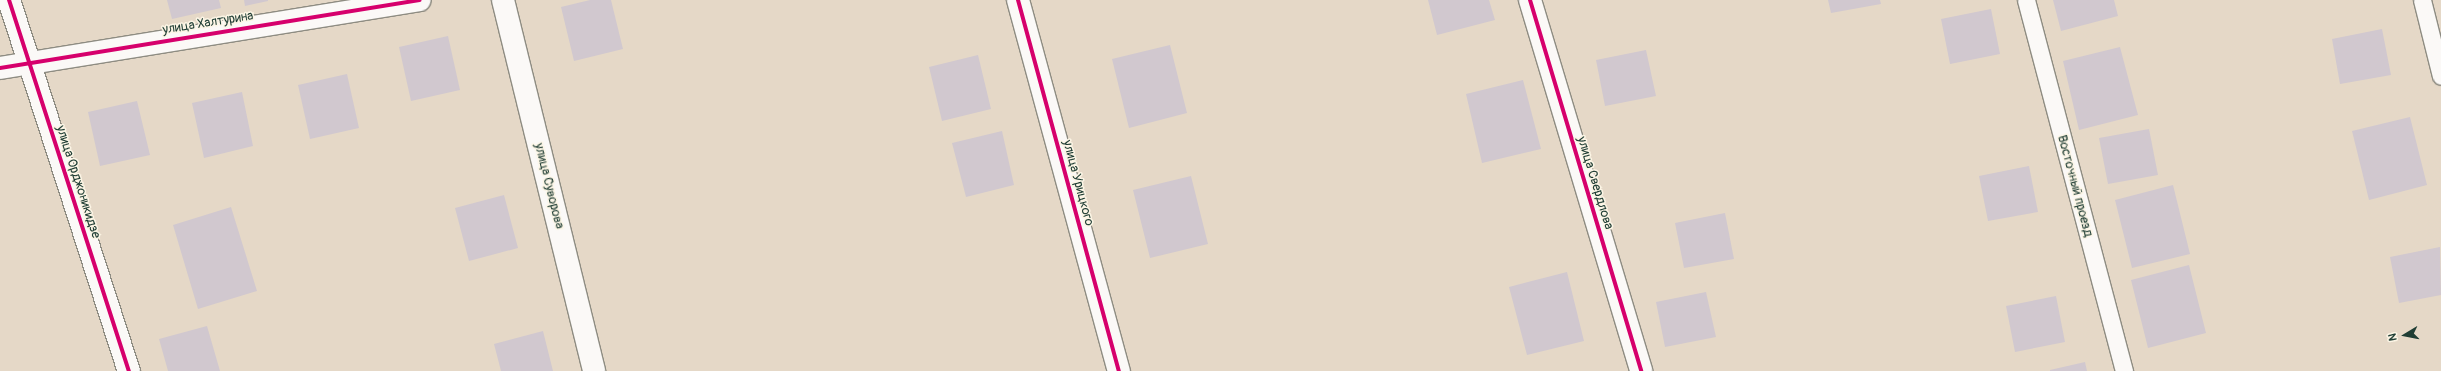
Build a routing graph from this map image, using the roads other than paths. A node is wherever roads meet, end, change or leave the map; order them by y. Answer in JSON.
{"nodes":[{"id":1,"x":9,"y":0,"type":"edge"},
{"id":2,"x":420,"y":0,"type":"edge"},
{"id":3,"x":503,"y":0,"type":"edge"},
{"id":4,"x":1018,"y":0,"type":"edge"},
{"id":5,"x":1530,"y":0,"type":"edge"},
{"id":6,"x":2026,"y":0,"type":"edge"},
{"id":7,"x":2422,"y":0,"type":"edge"},
{"id":8,"x":29,"y":62,"type":"junction"},
{"id":9,"x":0,"y":68,"type":"edge"},
{"id":10,"x":2441,"y":76,"type":"edge"},
{"id":11,"x":129,"y":371,"type":"edge"},
{"id":12,"x":594,"y":371,"type":"edge"},
{"id":13,"x":1119,"y":371,"type":"edge"},
{"id":14,"x":1641,"y":371,"type":"edge"},
{"id":15,"x":2124,"y":371,"type":"edge"}],
"edges":[{"from":1,"to":8,"type":"street","name":"улица Орджоникидзе"},
{"from":2,"to":8,"type":"street","name":"улица Халтурина"},
{"from":3,"to":12,"type":"street","name":"улица Суворова"},
{"from":4,"to":13,"type":"street","name":"улица Урицкого"},
{"from":5,"to":14,"type":"street","name":"улица Свердлова"},
{"from":6,"to":15,"type":"lane","name":"Восточный проезд"},
{"from":7,"to":10,"type":"lane"},
{"from":8,"to":9,"type":"street","name":"улица Халтурина"},
{"from":8,"to":11,"type":"street","name":"улица Орджоникидзе"}]}
